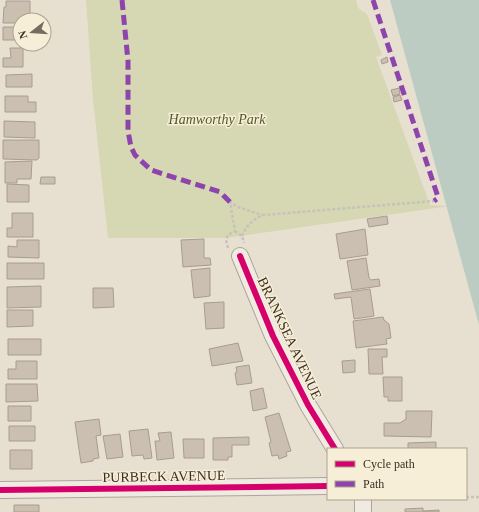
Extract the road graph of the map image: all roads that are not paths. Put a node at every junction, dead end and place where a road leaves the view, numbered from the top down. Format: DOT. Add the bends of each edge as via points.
graph roads {
  1 [pos="240,256"];
  2 [pos="334,448"];
  3 [pos="327,486"];
  4 [pos="0,490"];
  5 [pos="363,500"];
  6 [pos="363,512"];
  1 -- 2 [label="street, BRANKSEA AVENUE" via="273,336 308,405"];
  3 -- 4 [label="street, PURBECK AVENUE"];
  5 -- 6 [label="street"];
}
